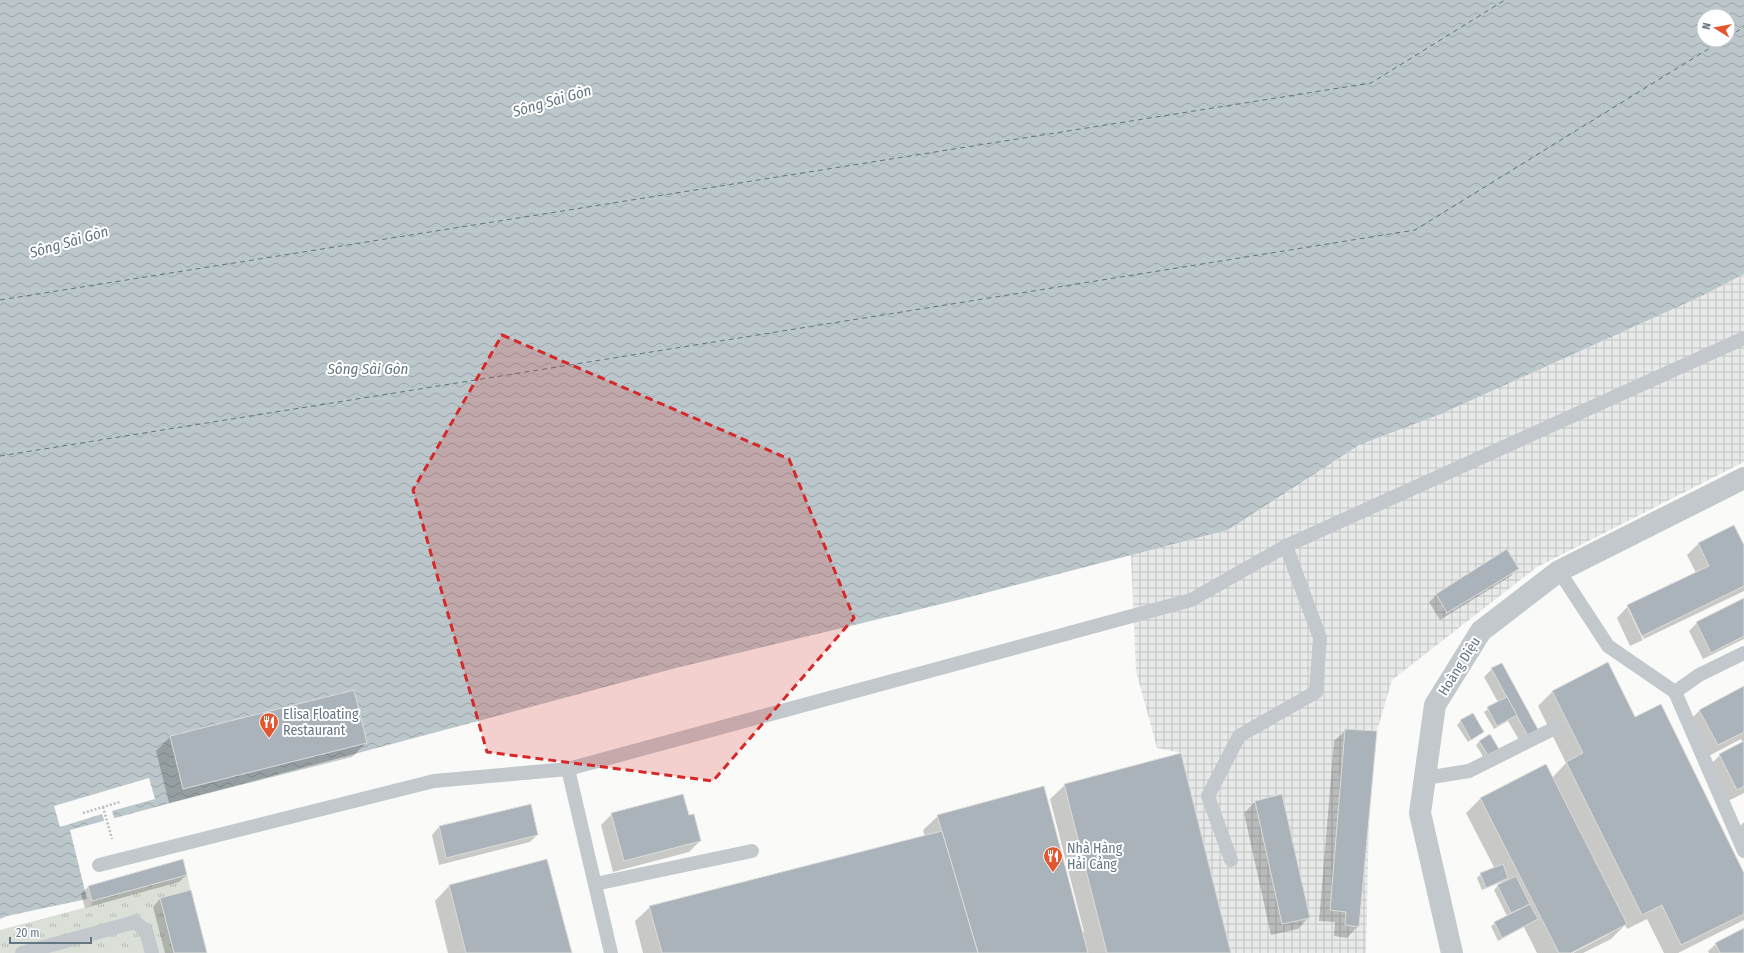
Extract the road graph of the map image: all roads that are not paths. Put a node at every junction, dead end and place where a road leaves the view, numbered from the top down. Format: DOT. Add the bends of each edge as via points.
graph roads {
  1 [pos="1744,338"];
  2 [pos="1744,478"];
  3 [pos="1286,546"];
  4 [pos="1559,571"];
  5 [pos="1744,653"];
  6 [pos="1675,692"];
  7 [pos="1555,728"];
  8 [pos="568,769"];
  9 [pos="1424,778"];
  10 [pos="752,850"];
  11 [pos="1744,851"];
  12 [pos="1231,860"];
  13 [pos="99,864"];
  14 [pos="595,884"];
  15 [pos="22,953"];
  16 [pos="152,953"];
  17 [pos="611,953"];
  18 [pos="1452,953"];
  1 -- 3 [label="lane"];
  2 -- 4 [label="street, Hoàng Diệu"];
  3 -- 8 [label="lane" via="1191,600"];
  3 -- 12 [label="lane" via="1320,638 1316,692 1239,736 1208,796"];
  4 -- 6 [label="lane" via="1608,646"];
  4 -- 9 [label="street, Hoàng Diệu" via="1481,631 1435,705"];
  5 -- 6 [label="lane" via="1699,675"];
  6 -- 11 [label="lane"];
  7 -- 9 [label="lane" via="1469,771"];
  8 -- 13 [label="lane" via="434,781"];
  8 -- 14 [label="lane"];
  9 -- 18 [label="street, Hoàng Diệu" via="1420,813"];
  10 -- 14 [label="lane"];
  14 -- 17 [label="lane"];
  15 -- 16 [label="lane" via="135,922 146,931"];
}
